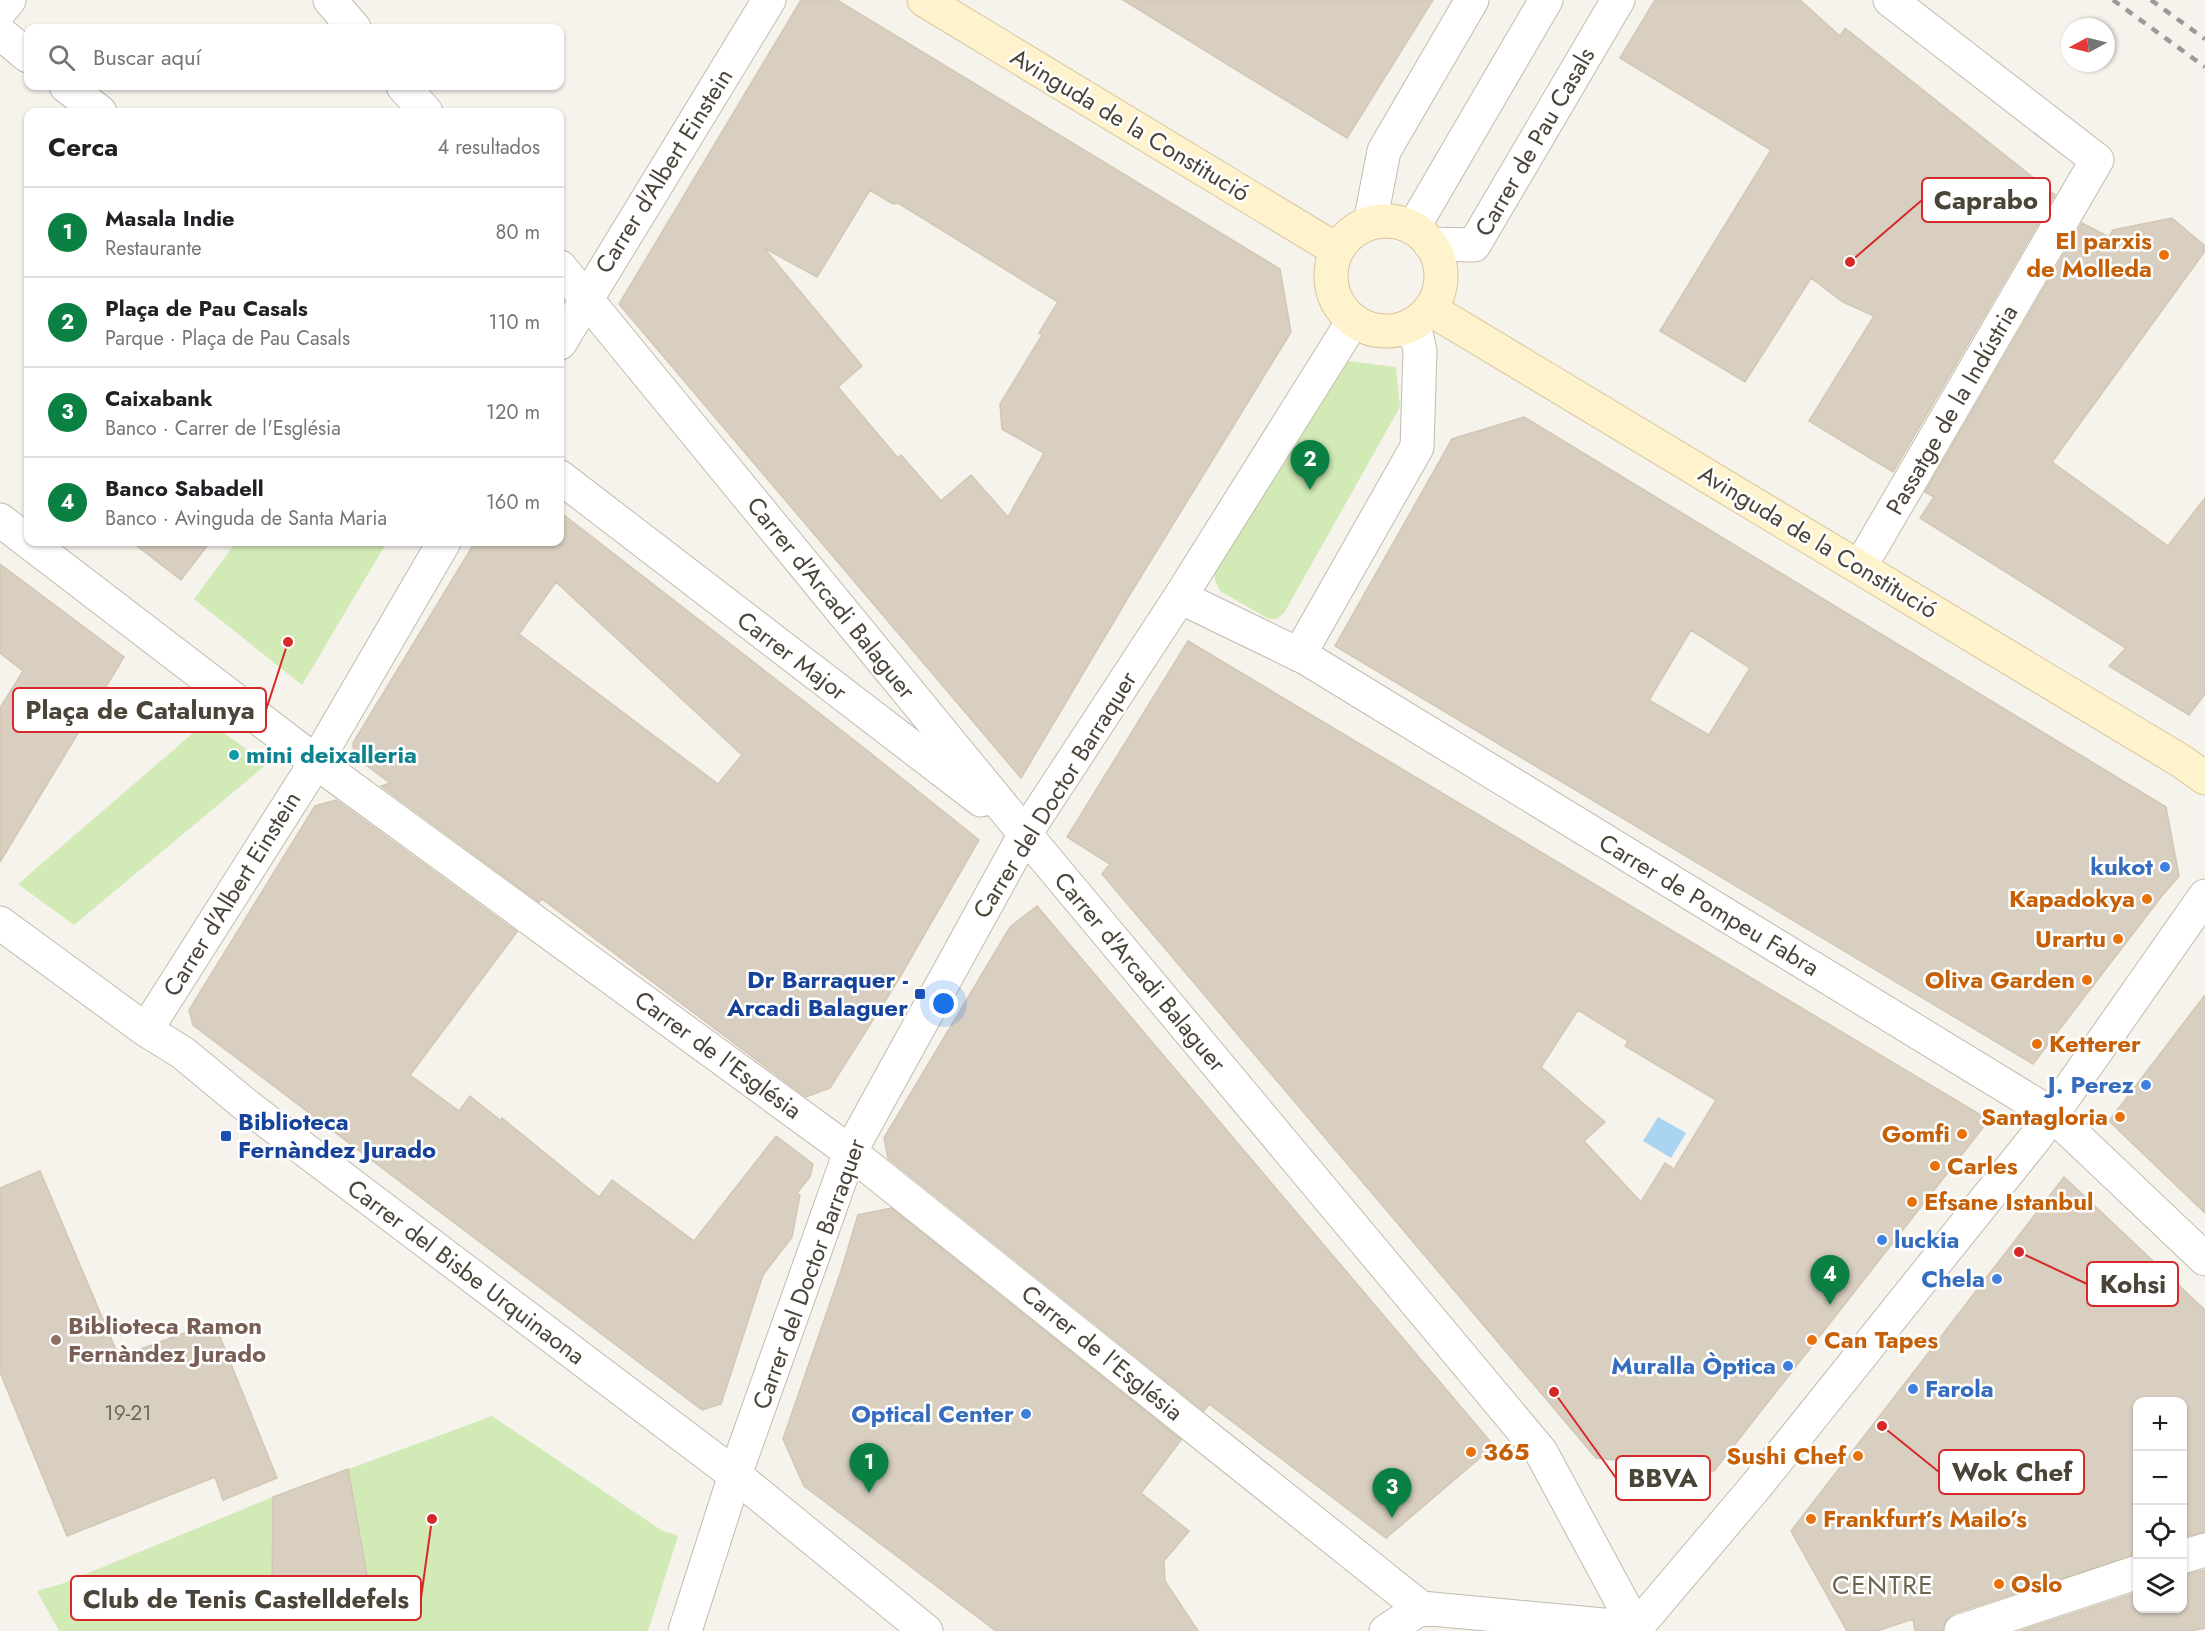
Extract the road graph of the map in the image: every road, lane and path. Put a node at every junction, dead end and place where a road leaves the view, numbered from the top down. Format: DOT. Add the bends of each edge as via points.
graph roads {
  1 [pos="9,0"];
  2 [pos="330,0"];
  3 [pos="769,0"];
  4 [pos="924,0"];
  5 [pos="1472,0"];
  6 [pos="1546,0"];
  7 [pos="1618,0"];
  8 [pos="1890,0"];
  9 [pos="0,11"];
  10 [pos="351,24"];
  11 [pos="0,33"];
  12 [pos="24,53"];
  13 [pos="71,90"];
  14 [pos="407,90"];
  15 [pos="95,108"];
  16 [pos="422,108"];
  17 [pos="1370,223"];
  18 [pos="1421,236"];
  19 [pos="1337,250"];
  20 [pos="564,272"];
  21 [pos="585,299"];
  22 [pos="1422,317"];
  23 [pos="1353,321"];
  24 [pos="564,336"];
  25 [pos="564,480"];
  26 [pos="0,520"];
  27 [pos="24,538"];
  28 [pos="34,546"];
  29 [pos="442,546"];
  30 [pos="1860,567"];
  31 [pos="1180,597"];
  32 [pos="1299,655"];
  33 [pos="316,762"];
  34 [pos="2205,778"];
  35 [pos="1025,834"];
  36 [pos="2205,896"];
  37 [pos="0,923"];
  38 [pos="146,1030"];
  39 [pos="2053,1115"];
  40 [pos="850,1152"];
  41 [pos="2205,1259"];
  42 [pos="735,1475"];
  43 [pos="2205,1550"];
  44 [pos="2187,1555"];
  45 [pos="2133,1574"];
  46 [pos="1421,1608"];
  47 [pos="1643,1630"];
  48 [pos="685,1631"];
  49 [pos="926,1631"];
  50 [pos="1386,1631"];
  51 [pos="1961,1631"];
  1 -- 9 [label="street"];
  2 -- 10 [label="street"];
  3 -- 21 [label="street, Carrer d'Albert Einstein"];
  4 -- 19 [label="street, Avinguda de la Constitució"];
  5 -- 17 [label="street" via="1383,151"];
  6 -- 18 [label="street"];
  7 -- 18 [label="street, Carrer de Pau Casals" via="1474,245"];
  8 -- 30 [label="street, Passatge de la Indústria" via="2097,160"];
  11 -- 12 [label="street"];
  13 -- 15 [label="street"];
  14 -- 16 [label="street"];
  17 -- 18 [label="street" via="1389,221"];
  17 -- 19 [label="street" via="1349,235"];
  18 -- 22 [label="street" via="1440,265 1440,287"];
  19 -- 23 [label="street" via="1331,269 1332,291 1338,305"];
  20 -- 21 [label="street, Carrer d'Arcadi Balaguer"];
  21 -- 24 [label="street, Carrer d'Albert Einstein"];
  21 -- 35 [label="street, Carrer d'Arcadi Balaguer"];
  22 -- 23 [label="street" via="1398,331 1370,330"];
  22 -- 30 [label="street, Avinguda de la Constitució"];
  22 -- 32 [label="street" via="1417,447"];
  23 -- 31 [label="street, Carrer del Doctor Barraquer"];
  25 -- 35 [label="street, Carrer Major"];
  26 -- 27 [label="street, Carrer de l'Església"];
  28 -- 33 [label="street, Carrer de l'Església"];
  29 -- 33 [label="street, Carrer d'Albert Einstein"];
  30 -- 34 [label="street, Avinguda de la Constitució"];
  31 -- 32 [label="street, Carrer de Pompeu Fabra"];
  31 -- 35 [label="street, Carrer del Doctor Barraquer"];
  32 -- 39 [label="street, Carrer de Pompeu Fabra"];
  33 -- 38 [label="street, Carrer d'Albert Einstein"];
  33 -- 40 [label="street, Carrer de l'Església"];
  35 -- 40 [label="street, Carrer del Doctor Barraquer"];
  35 -- 47 [label="street, Carrer d'Arcadi Balaguer" via="1541,1452"];
  36 -- 39 [label="street"];
  37 -- 38 [label="street, Carrer del Bisbe Urquinaona"];
  38 -- 42 [label="street, Carrer del Bisbe Urquinaona" via="183,1053"];
  39 -- 41 [label="street, Carrer de Pompeu Fabra"];
  39 -- 47 [label="street"];
  40 -- 42 [label="street, Carrer del Doctor Barraquer"];
  40 -- 46 [label="street, Carrer de l'Església"];
  42 -- 48 [label="street, Carrer del Doctor Barraquer"];
  42 -- 49 [label="street, Carrer del Bisbe Urquinaona"];
  43 -- 44 [label="street"];
  45 -- 51 [label="street"];
  46 -- 47 [label="street"];
  46 -- 50 [label="street"];
}
